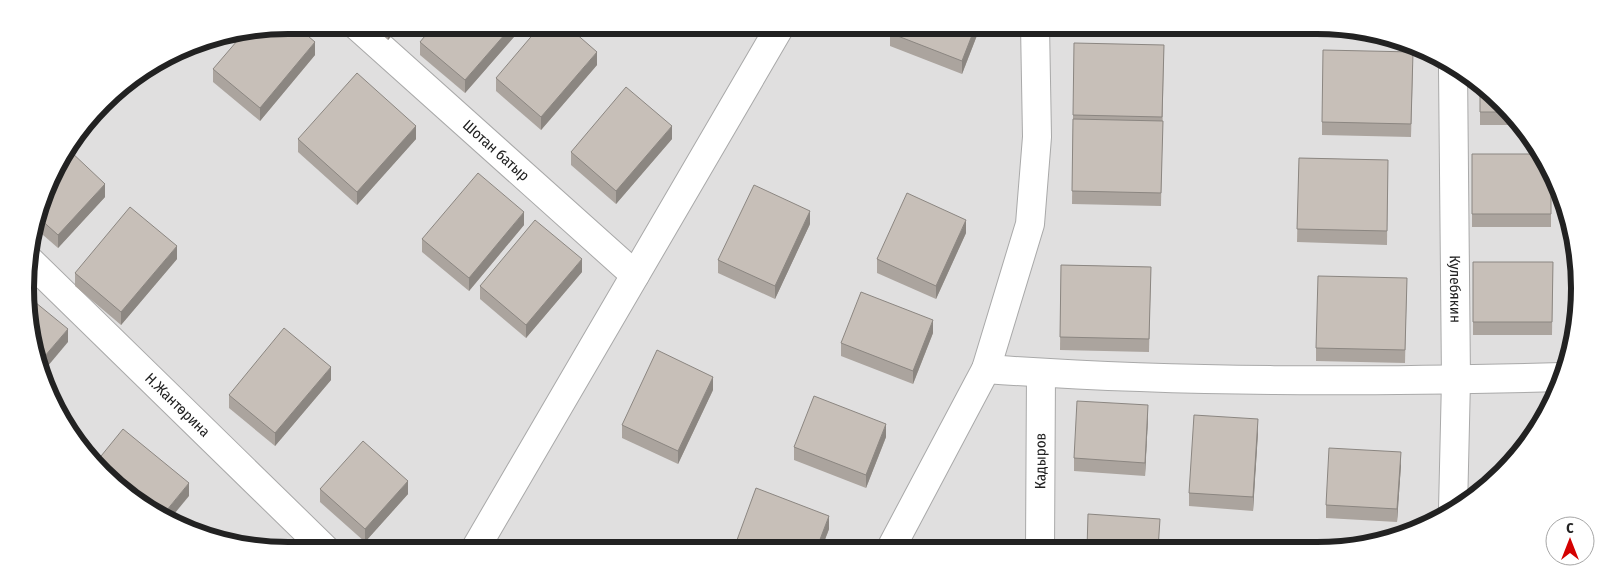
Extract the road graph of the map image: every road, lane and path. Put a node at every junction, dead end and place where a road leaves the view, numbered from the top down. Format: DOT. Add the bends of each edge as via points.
graph roads {
  1 [pos="366,34"];
  2 [pos="776,34"];
  3 [pos="1035,34"];
  4 [pos="1453,74"];
  5 [pos="35,266"];
  6 [pos="635,275"];
  7 [pos="986,369"];
  8 [pos="1042,373"];
  9 [pos="1555,377"];
  10 [pos="1456,380"];
  11 [pos="1453,502"];
  12 [pos="318,542"];
  13 [pos="479,542"];
  14 [pos="894,542"];
  15 [pos="1040,542"];
  1 -- 6 [label="street, Шотан батыр"];
  2 -- 6 [label="street"];
  3 -- 7 [label="street" via="1037,137 1030,224"];
  4 -- 10 [label="street, Кулебякин"];
  5 -- 12 [label="street, Н.Жантөрина"];
  6 -- 13 [label="street"];
  7 -- 8 [label="street"];
  7 -- 14 [label="street"];
  8 -- 10 [label="street" via="1169,378"];
  8 -- 15 [label="street, Кадыров"];
  9 -- 10 [label="street"];
  10 -- 11 [label="street, Кулебякин"];
}
